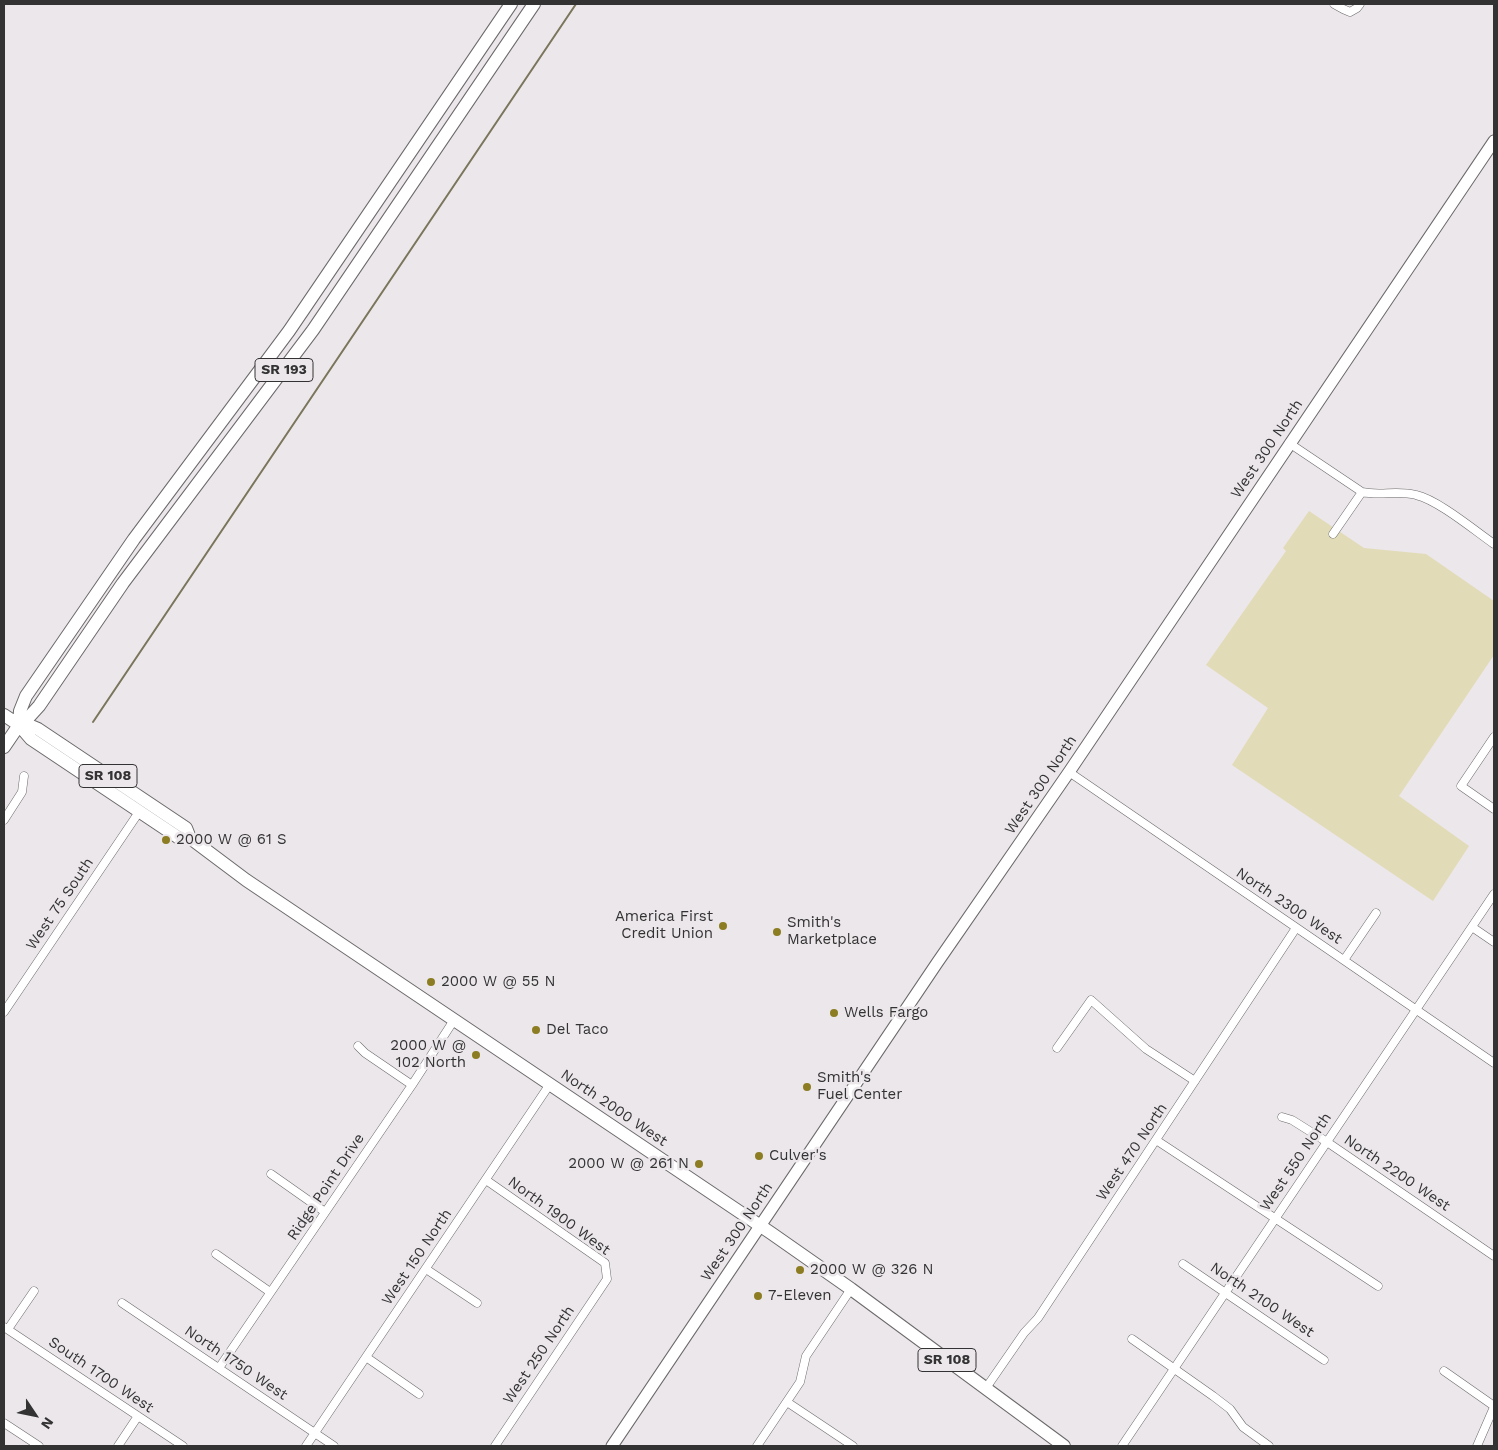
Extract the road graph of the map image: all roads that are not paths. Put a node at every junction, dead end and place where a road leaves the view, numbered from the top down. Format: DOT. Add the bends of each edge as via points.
graph roads {
  1 [pos="511,4"];
  2 [pos="534,4"];
  3 [pos="1334,4"];
  4 [pos="1360,4"];
  5 [pos="1494,141"];
  6 [pos="1289,443"];
  7 [pos="1362,492"];
  8 [pos="1334,534"];
  9 [pos="1494,544"];
  10 [pos="4,715"];
  11 [pos="19,725"];
  12 [pos="1494,737"];
  13 [pos="4,747"];
  14 [pos="1068,772"];
  15 [pos="24,776"];
  16 [pos="1494,809"];
  17 [pos="139,812"];
  18 [pos="4,820"];
  19 [pos="190,838"];
  20 [pos="1494,894"];
  21 [pos="1376,914"];
  22 [pos="1472,927"];
  23 [pos="1296,928"];
  24 [pos="1494,942"];
  25 [pos="1344,960"];
  26 [pos="1416,1010"];
  27 [pos="4,1012"];
  28 [pos="454,1020"];
  29 [pos="358,1046"];
  30 [pos="1057,1048"];
  31 [pos="1494,1063"];
  32 [pos="1195,1081"];
  33 [pos="550,1084"];
  34 [pos="412,1085"];
  35 [pos="1282,1117"];
  36 [pos="1156,1140"];
  37 [pos="1327,1142"];
  38 [pos="270,1174"];
  39 [pos="486,1180"];
  40 [pos="325,1212"];
  41 [pos="1275,1218"];
  42 [pos="760,1226"];
  43 [pos="216,1254"];
  44 [pos="1494,1256"];
  45 [pos="1184,1264"];
  46 [pos="426,1269"];
  47 [pos="607,1279"];
  48 [pos="1378,1286"];
  49 [pos="851,1289"];
  50 [pos="34,1291"];
  51 [pos="270,1292"];
  52 [pos="1226,1292"];
  53 [pos="122,1303"];
  54 [pos="477,1304"];
  55 [pos="6,1328"];
  56 [pos="1132,1339"];
  57 [pos="366,1357"];
  58 [pos="1324,1360"];
  59 [pos="219,1368"];
  60 [pos="1174,1368"];
  61 [pos="1444,1371"];
  62 [pos="986,1388"];
  63 [pos="419,1394"];
  64 [pos="787,1402"];
  65 [pos="1494,1407"];
  66 [pos="138,1416"];
  67 [pos="4,1423"];
  68 [pos="315,1433"];
  69 [pos="39,1446"];
  70 [pos="118,1446"];
  71 [pos="183,1446"];
  72 [pos="306,1446"];
  73 [pos="334,1446"];
  74 [pos="496,1446"];
  75 [pos="612,1446"];
  76 [pos="757,1446"];
  77 [pos="853,1446"];
  78 [pos="1064,1446"];
  79 [pos="1122,1446"];
  80 [pos="1269,1446"];
  81 [pos="1477,1446"];
  1 -- 11 [label="main road, SR 193" via="294,324 134,539 26,696"];
  2 -- 11 [label="main road, SR 193" via="312,330 123,583 39,706"];
  3 -- 4 [label="street" via="1350,12"];
  5 -- 6 [label="main road, West 300 North"];
  6 -- 7 [label="street"];
  6 -- 14 [label="main road, West 300 North"];
  7 -- 8 [label="street"];
  7 -- 9 [label="street" via="1375,495 1401,493 1429,499"];
  10 -- 11 [label="main road, North 2000 West / SR 108"];
  11 -- 13 [label="main road, SR 193"];
  11 -- 17 [label="main road, North 2000 West / SR 108" via="30,739"];
  11 -- 19 [label="main road, North 2000 West / SR 108" via="38,729 186,828"];
  12 -- 16 [label="street" via="1461,786"];
  14 -- 23 [label="street, North 2300 West"];
  14 -- 42 [label="main road, West 300 North"];
  15 -- 18 [label="street" via="22,792"];
  17 -- 19 [label="main road, North 2000 West / SR 108" via="179,838"];
  17 -- 27 [label="street, West 75 South"];
  19 -- 28 [label="main road, North 2000 West / SR 108" via="246,880"];
  20 -- 22 [label="street, West 550 North"];
  21 -- 25 [label="street"];
  22 -- 24 [label="street"];
  22 -- 26 [label="street, West 550 North"];
  23 -- 25 [label="street, North 2300 West"];
  23 -- 32 [label="street, West 470 North"];
  25 -- 26 [label="street, North 2300 West"];
  26 -- 31 [label="street, North 2300 West"];
  26 -- 37 [label="street, West 550 North"];
  28 -- 33 [label="main road, North 2000 West / SR 108"];
  28 -- 34 [label="street, Ridge Point Drive"];
  29 -- 34 [label="street"];
  30 -- 32 [label="street" via="1091,1000 1146,1049"];
  32 -- 36 [label="street, West 470 North"];
  33 -- 39 [label="street, West 150 North"];
  33 -- 42 [label="main road, North 2000 West / SR 108"];
  34 -- 40 [label="street, Ridge Point Drive"];
  35 -- 37 [label="street, North 2200 West"];
  36 -- 41 [label="street"];
  36 -- 62 [label="street, West 470 North" via="1038,1318"];
  37 -- 41 [label="street, West 550 North"];
  37 -- 44 [label="street, North 2200 West"];
  38 -- 40 [label="street"];
  39 -- 46 [label="street, West 150 North"];
  39 -- 47 [label="street, North 1900 West" via="605,1263"];
  40 -- 51 [label="street, Ridge Point Drive"];
  41 -- 48 [label="street"];
  41 -- 52 [label="street, West 550 North"];
  42 -- 49 [label="main road, North 2000 West / SR 108"];
  42 -- 75 [label="main road, West 300 North"];
  43 -- 51 [label="street"];
  45 -- 52 [label="street, North 2100 West"];
  46 -- 54 [label="street"];
  46 -- 57 [label="street, West 150 North"];
  47 -- 74 [label="street, West 250 North"];
  49 -- 62 [label="main road, North 2000 West / SR 108"];
  49 -- 64 [label="street" via="806,1356 800,1382"];
  50 -- 55 [label="street"];
  51 -- 59 [label="street, Ridge Point Drive"];
  52 -- 58 [label="street, North 2100 West"];
  52 -- 60 [label="street, West 550 North"];
  53 -- 59 [label="street, North 1750 West"];
  55 -- 66 [label="street, South 1700 West"];
  56 -- 60 [label="street"];
  57 -- 63 [label="street"];
  57 -- 68 [label="street, West 150 North"];
  59 -- 68 [label="street, North 1750 West"];
  60 -- 79 [label="street, West 550 North"];
  60 -- 80 [label="street" via="1230,1409 1243,1426"];
  61 -- 65 [label="street"];
  62 -- 78 [label="main road, North 2000 West / SR 108"];
  64 -- 76 [label="street"];
  64 -- 77 [label="street"];
  65 -- 81 [label="street"];
  66 -- 70 [label="street"];
  66 -- 71 [label="street, South 1700 West"];
  67 -- 69 [label="street"];
  68 -- 72 [label="street, West 150 North"];
  68 -- 73 [label="street, North 1750 West"];
}
